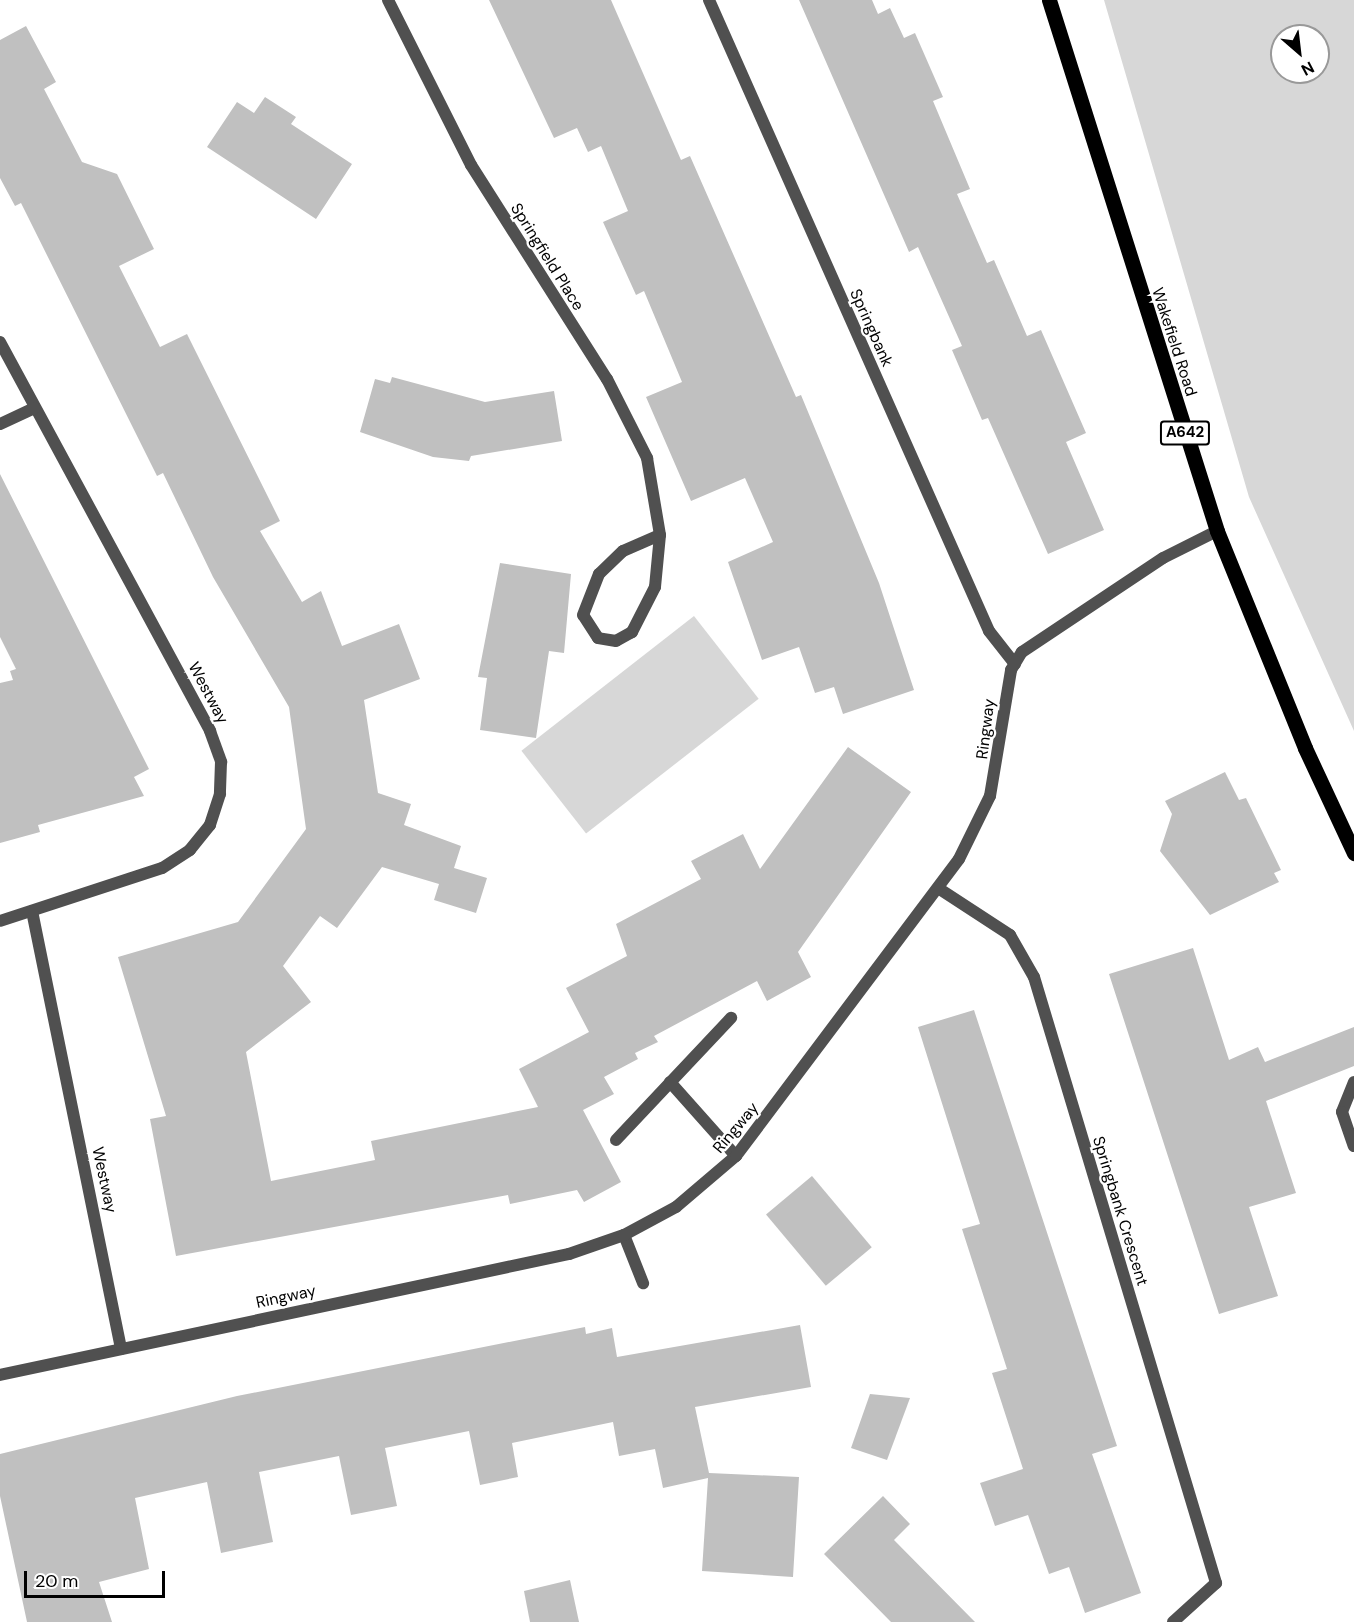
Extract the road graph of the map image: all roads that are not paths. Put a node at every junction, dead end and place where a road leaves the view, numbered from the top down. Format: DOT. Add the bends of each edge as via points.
graph roads {
  1 [pos="388,0"];
  2 [pos="709,0"];
  3 [pos="1049,0"];
  4 [pos="0,342"];
  5 [pos="34,408"];
  6 [pos="0,424"];
  7 [pos="1217,531"];
  8 [pos="660,535"];
  9 [pos="1015,664"];
  10 [pos="1354,853"];
  11 [pos="938,888"];
  12 [pos="32,911"];
  13 [pos="0,921"];
  14 [pos="730,1018"];
  15 [pos="670,1082"];
  16 [pos="1354,1082"];
  17 [pos="616,1140"];
  18 [pos="1354,1146"];
  19 [pos="736,1156"];
  20 [pos="624,1235"];
  21 [pos="643,1283"];
  22 [pos="121,1349"];
  23 [pos="0,1375"];
  24 [pos="1173,1622"];
  1 -- 8 [label="street, Springfield Place" via="471,165 631,419 647,458"];
  2 -- 9 [label="street, Springbank" via="989,631"];
  3 -- 7 [label="main road, Wakefield Road / A642"];
  4 -- 5 [label="street, Westway"];
  5 -- 6 [label="street"];
  5 -- 12 [label="street, Westway" via="210,731 221,762 213,815 190,850 162,868"];
  7 -- 9 [label="street" via="1039,638"];
  7 -- 10 [label="main road, Wakefield Road / A642" via="1305,748"];
  8 -- 8 [label="street, Springfield Place" via="655,587 638,624 625,638 598,638 583,615 599,573 623,551"];
  9 -- 11 [label="street, Ringway" via="990,796 970,839"];
  11 -- 19 [label="street, Ringway"];
  11 -- 24 [label="street, Springbank Crescent" via="1010,934 1034,977 1216,1583"];
  12 -- 13 [label="street, Westway"];
  12 -- 22 [label="street, Westway"];
  14 -- 15 [label="street"];
  15 -- 17 [label="street"];
  15 -- 19 [label="street"];
  16 -- 18 [label="street" via="1342,1112"];
  19 -- 20 [label="street, Ringway" via="676,1207"];
  20 -- 21 [label="street"];
  20 -- 22 [label="street, Ringway" via="569,1254"];
  22 -- 23 [label="street, Ringway"];
}
